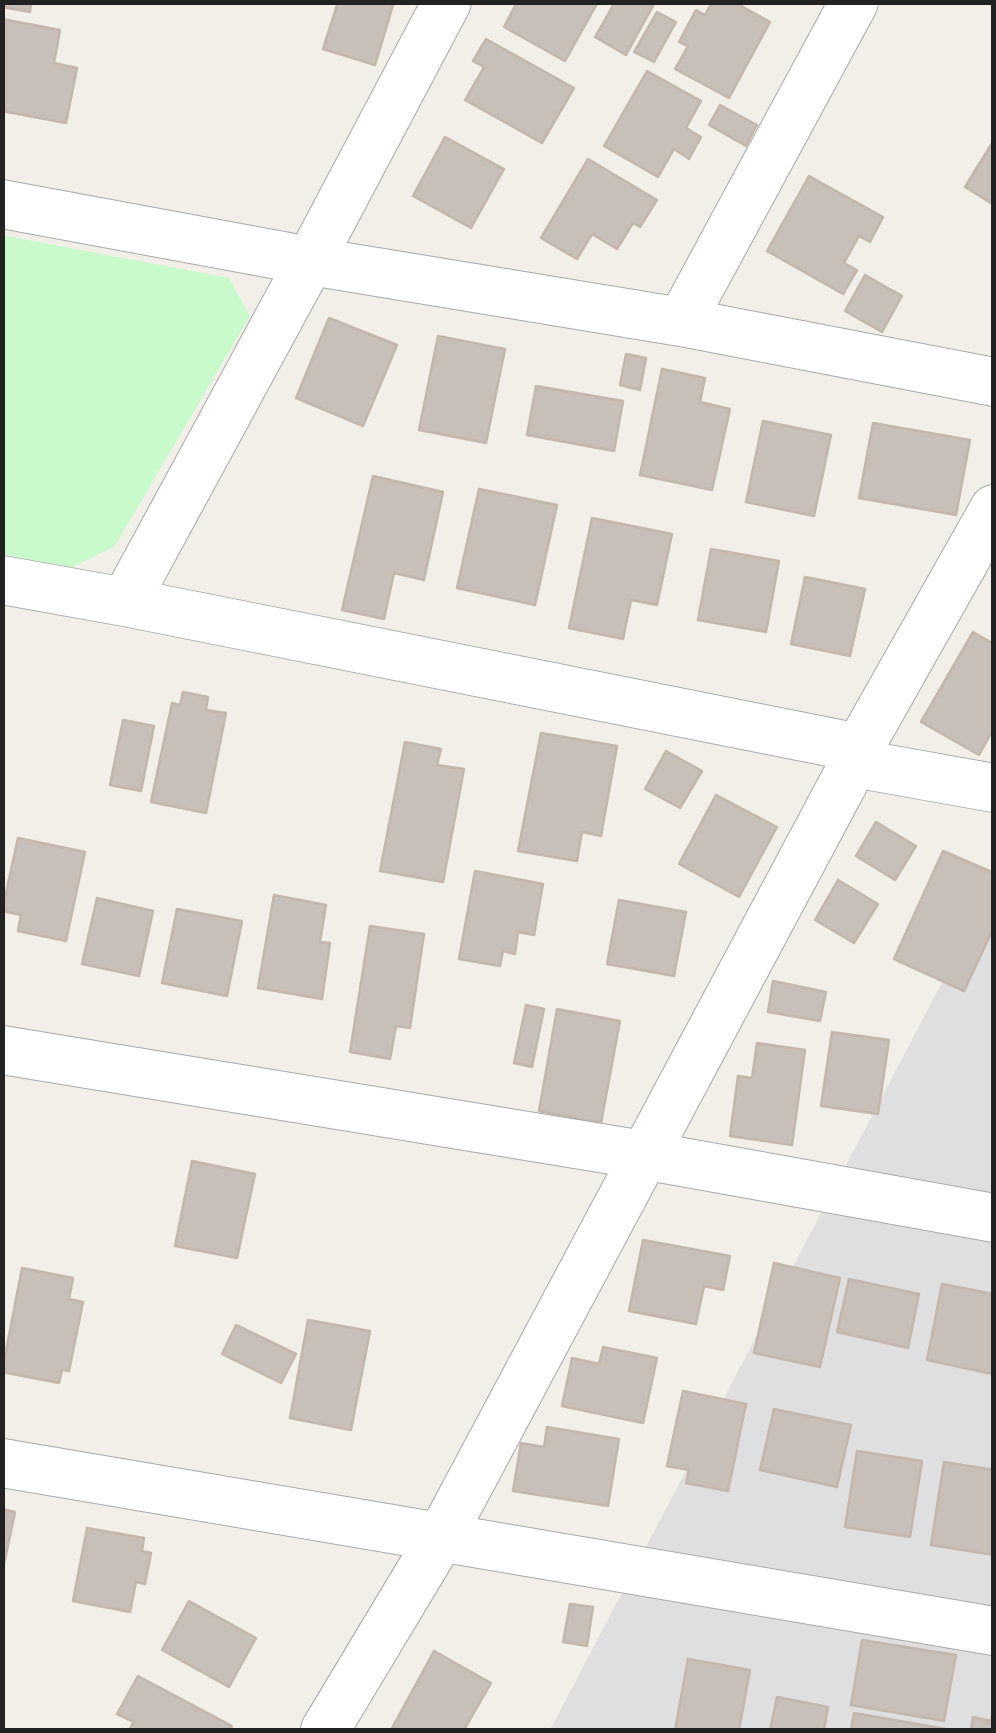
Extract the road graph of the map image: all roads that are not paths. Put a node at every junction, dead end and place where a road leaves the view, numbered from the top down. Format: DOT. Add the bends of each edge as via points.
graph roads {
  1 [pos="446,2"];
  2 [pos="854,2"];
  3 [pos="2,204"];
  4 [pos="310,261"];
  5 [pos="681,322"];
  6 [pos="994,382"];
  7 [pos="994,509"];
  8 [pos="2,580"];
  9 [pos="125,602"];
  10 [pos="856,756"];
  11 [pos="994,788"];
  12 [pos="2,1050"];
  13 [pos="643,1155"];
  14 [pos="994,1218"];
  15 [pos="2,1463"];
  16 [pos="441,1537"];
  17 [pos="994,1630"];
  18 [pos="325,1730"];
  1 -- 4 [label="street"];
  2 -- 5 [label="street"];
  3 -- 4 [label="street"];
  4 -- 5 [label="street"];
  4 -- 9 [label="street"];
  5 -- 6 [label="street"];
  7 -- 10 [label="street"];
  8 -- 9 [label="street"];
  9 -- 10 [label="street"];
  10 -- 11 [label="street"];
  10 -- 13 [label="street"];
  12 -- 13 [label="street"];
  13 -- 14 [label="street"];
  13 -- 16 [label="street"];
  15 -- 16 [label="street"];
  16 -- 17 [label="street"];
  16 -- 18 [label="street"];
}
